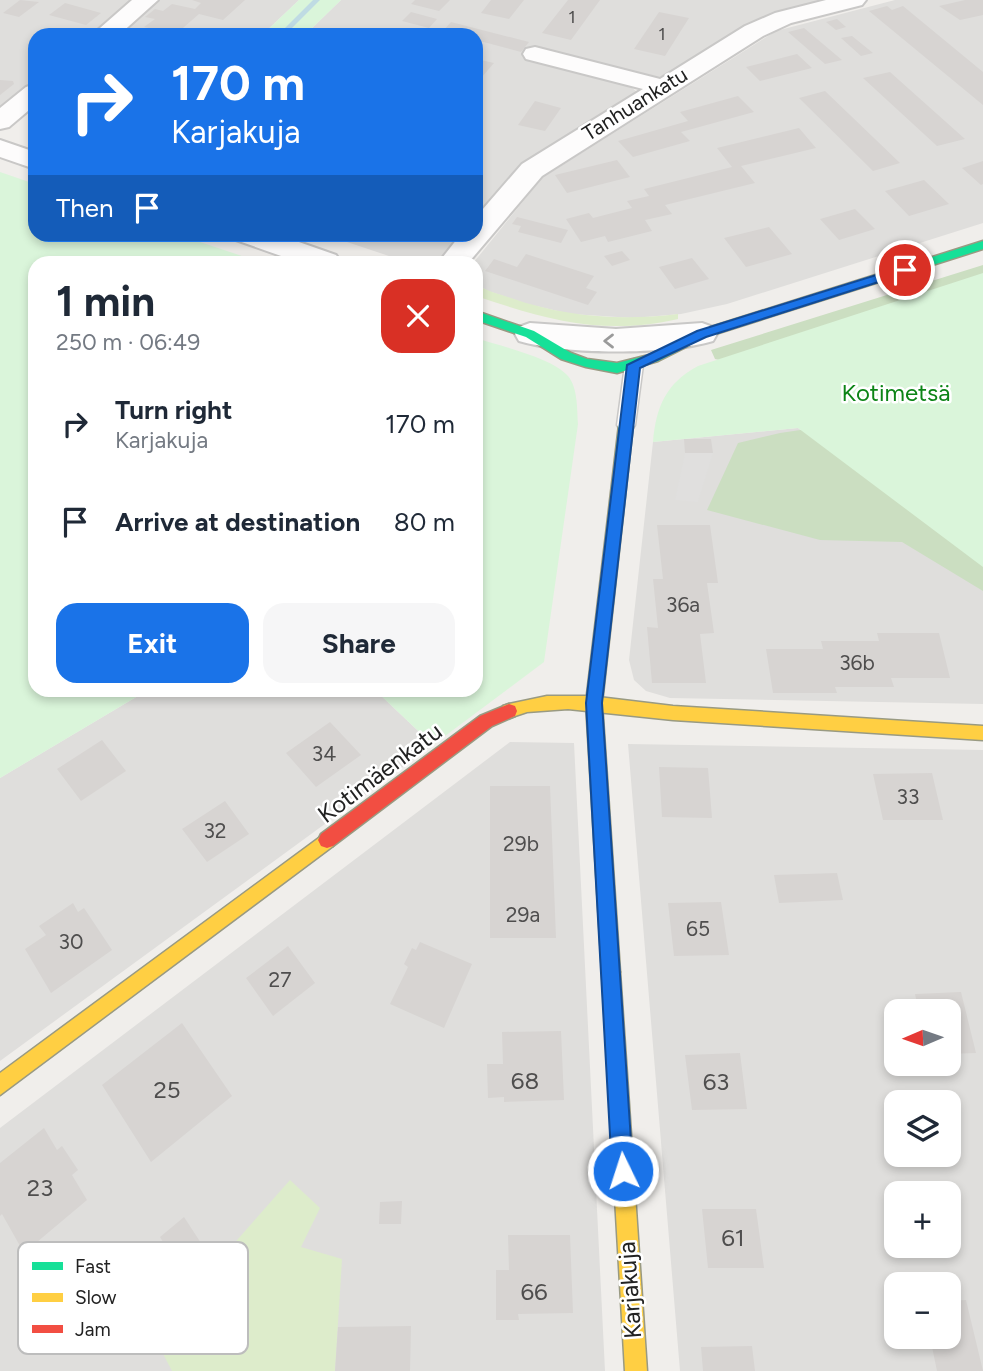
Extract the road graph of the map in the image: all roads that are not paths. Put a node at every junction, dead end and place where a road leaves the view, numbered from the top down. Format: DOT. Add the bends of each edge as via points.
graph roads {
  1 [pos="146,0"];
  2 [pos="853,0"];
  3 [pos="112,28"];
  4 [pos="535,54"];
  5 [pos="663,87"];
  6 [pos="28,98"];
  7 [pos="0,121"];
  8 [pos="0,148"];
  9 [pos="28,158"];
  10 [pos="483,228"];
  11 [pos="269,242"];
  12 [pos="470,242"];
  13 [pos="983,245"];
  14 [pos="309,256"];
  15 [pos="458,256"];
  16 [pos="483,317"];
  17 [pos="530,334"];
  18 [pos="702,334"];
  19 [pos="634,365"];
  20 [pos="626,425"];
  21 [pos="594,703"];
  22 [pos="983,733"];
  23 [pos="0,1085"];
  24 [pos="635,1371"];
  1 -- 3 [label="street"];
  2 -- 5 [label="street, Tanhuankatu" via="769,23"];
  4 -- 5 [label="street"];
  5 -- 10 [label="street, Tanhuankatu" via="533,170"];
  6 -- 7 [label="street"];
  8 -- 9 [label="street"];
  11 -- 14 [label="street"];
  12 -- 15 [label="street, Tanhuankatu"];
  13 -- 18 [label="street"];
  16 -- 17 [label="street"];
  18 -- 17 [label="street, one-way" via="594,341"];
  17 -- 19 [label="street" via="586,363 606,368"];
  18 -- 19 [label="street"];
  19 -- 20 [label="lane, Karjakuja"];
  20 -- 21 [label="street, Karjakuja"];
  21 -- 22 [label="street, Kotimäenkatu"];
  21 -- 23 [label="street, Kotimäenkatu" via="517,708 486,722"];
  21 -- 24 [label="street, Karjakuja"];
}
